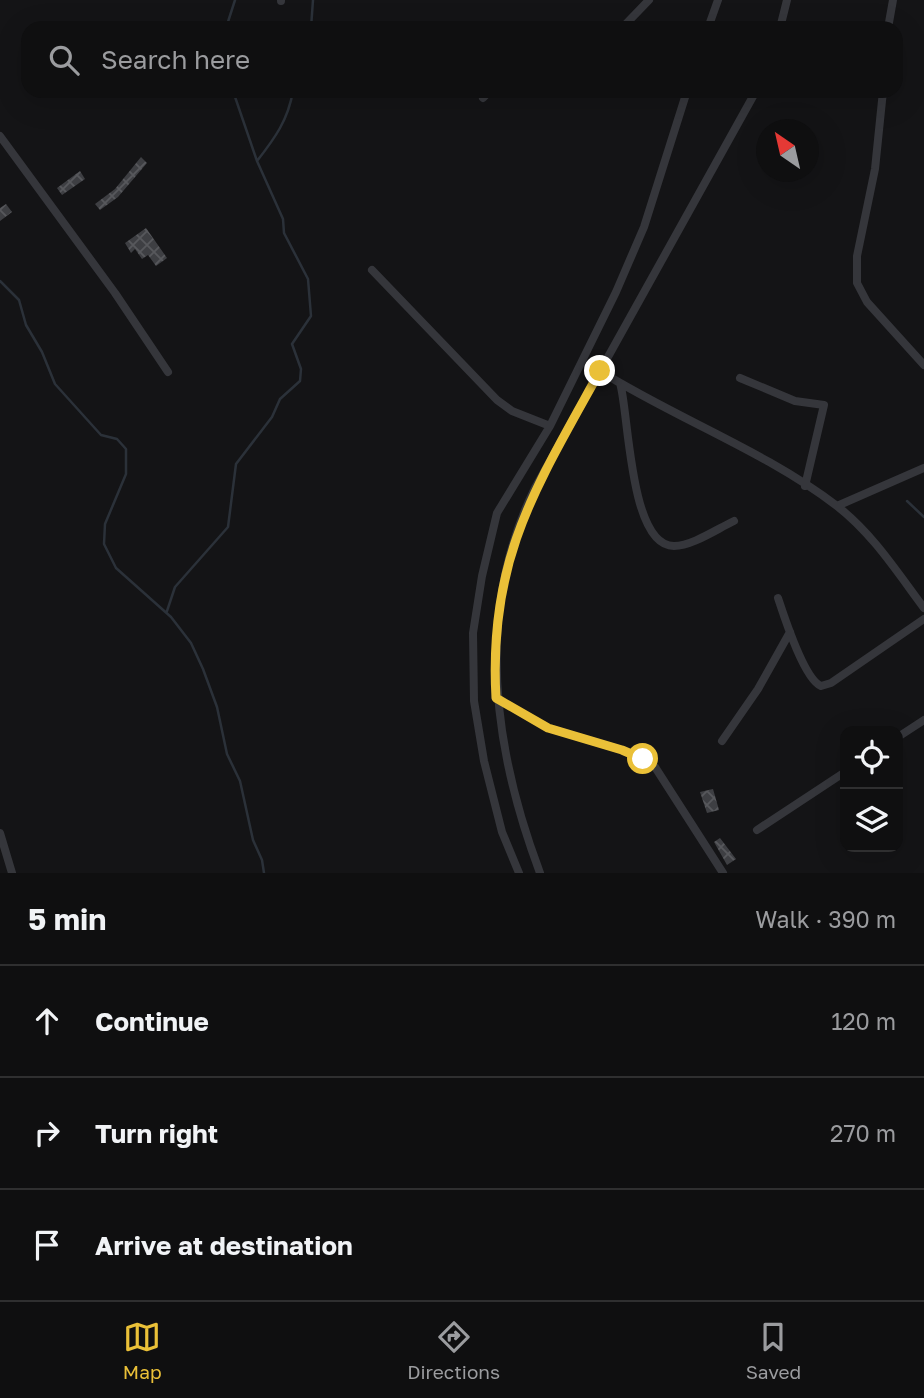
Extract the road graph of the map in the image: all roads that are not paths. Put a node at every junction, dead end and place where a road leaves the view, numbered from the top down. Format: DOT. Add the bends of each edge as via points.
graph roads {
  1 [pos="649,0"];
  2 [pos="718,0"];
  3 [pos="788,0"];
  4 [pos="893,0"];
  5 [pos="629,21"];
  6 [pos="710,21"];
  7 [pos="782,21"];
  8 [pos="889,21"];
  9 [pos="685,98"];
  10 [pos="752,98"];
  11 [pos="882,98"];
  12 [pos="0,136"];
  13 [pos="372,270"];
  14 [pos="924,365"];
  15 [pos="600,371"];
  16 [pos="168,372"];
  17 [pos="740,378"];
  18 [pos="620,383"];
  19 [pos="550,426"];
  20 [pos="924,468"];
  21 [pos="805,486"];
  22 [pos="837,506"];
  23 [pos="734,521"];
  24 [pos="778,598"];
  25 [pos="924,608"];
  26 [pos="924,619"];
  27 [pos="790,632"];
  28 [pos="496,698"];
  29 [pos="924,720"];
  30 [pos="903,734"];
  31 [pos="722,741"];
  32 [pos="840,775"];
  33 [pos="757,830"];
  34 [pos="0,833"];
  35 [pos="12,873"];
  36 [pos="519,873"];
  37 [pos="540,873"];
  38 [pos="723,873"];
  1 -- 5 [label="street"];
  2 -- 6 [label="street"];
  3 -- 7 [label="street"];
  4 -- 8 [label="street"];
  9 -- 19 [label="street" via="644,227"];
  10 -- 15 [label="street"];
  11 -- 14 [label="street" via="875,169 857,256 857,284 867,302"];
  12 -- 16 [label="street"];
  13 -- 19 [label="street" via="497,400"];
  15 -- 18 [label="street"];
  15 -- 28 [label="street" via="535,488 515,538 500,600"];
  17 -- 21 [label="street" via="795,401 824,405"];
  18 -- 21 [label="street"];
  18 -- 23 [label="street" via="632,477 658,538 681,545"];
  19 -- 36 [label="street" via="498,513 473,632 474,701 484,761 502,832"];
  20 -- 22 [label="street"];
  21 -- 22 [label="street"];
  22 -- 25 [label="street" via="873,540"];
  24 -- 27 [label="street"];
  26 -- 27 [label="street" via="821,686 814,682"];
  27 -- 31 [label="street"];
  28 -- 37 [label="street" via="512,788"];
  28 -- 38 [label="street" via="548,728 650,763"];
  29 -- 30 [label="street"];
  32 -- 33 [label="street"];
  34 -- 35 [label="street"];
}
